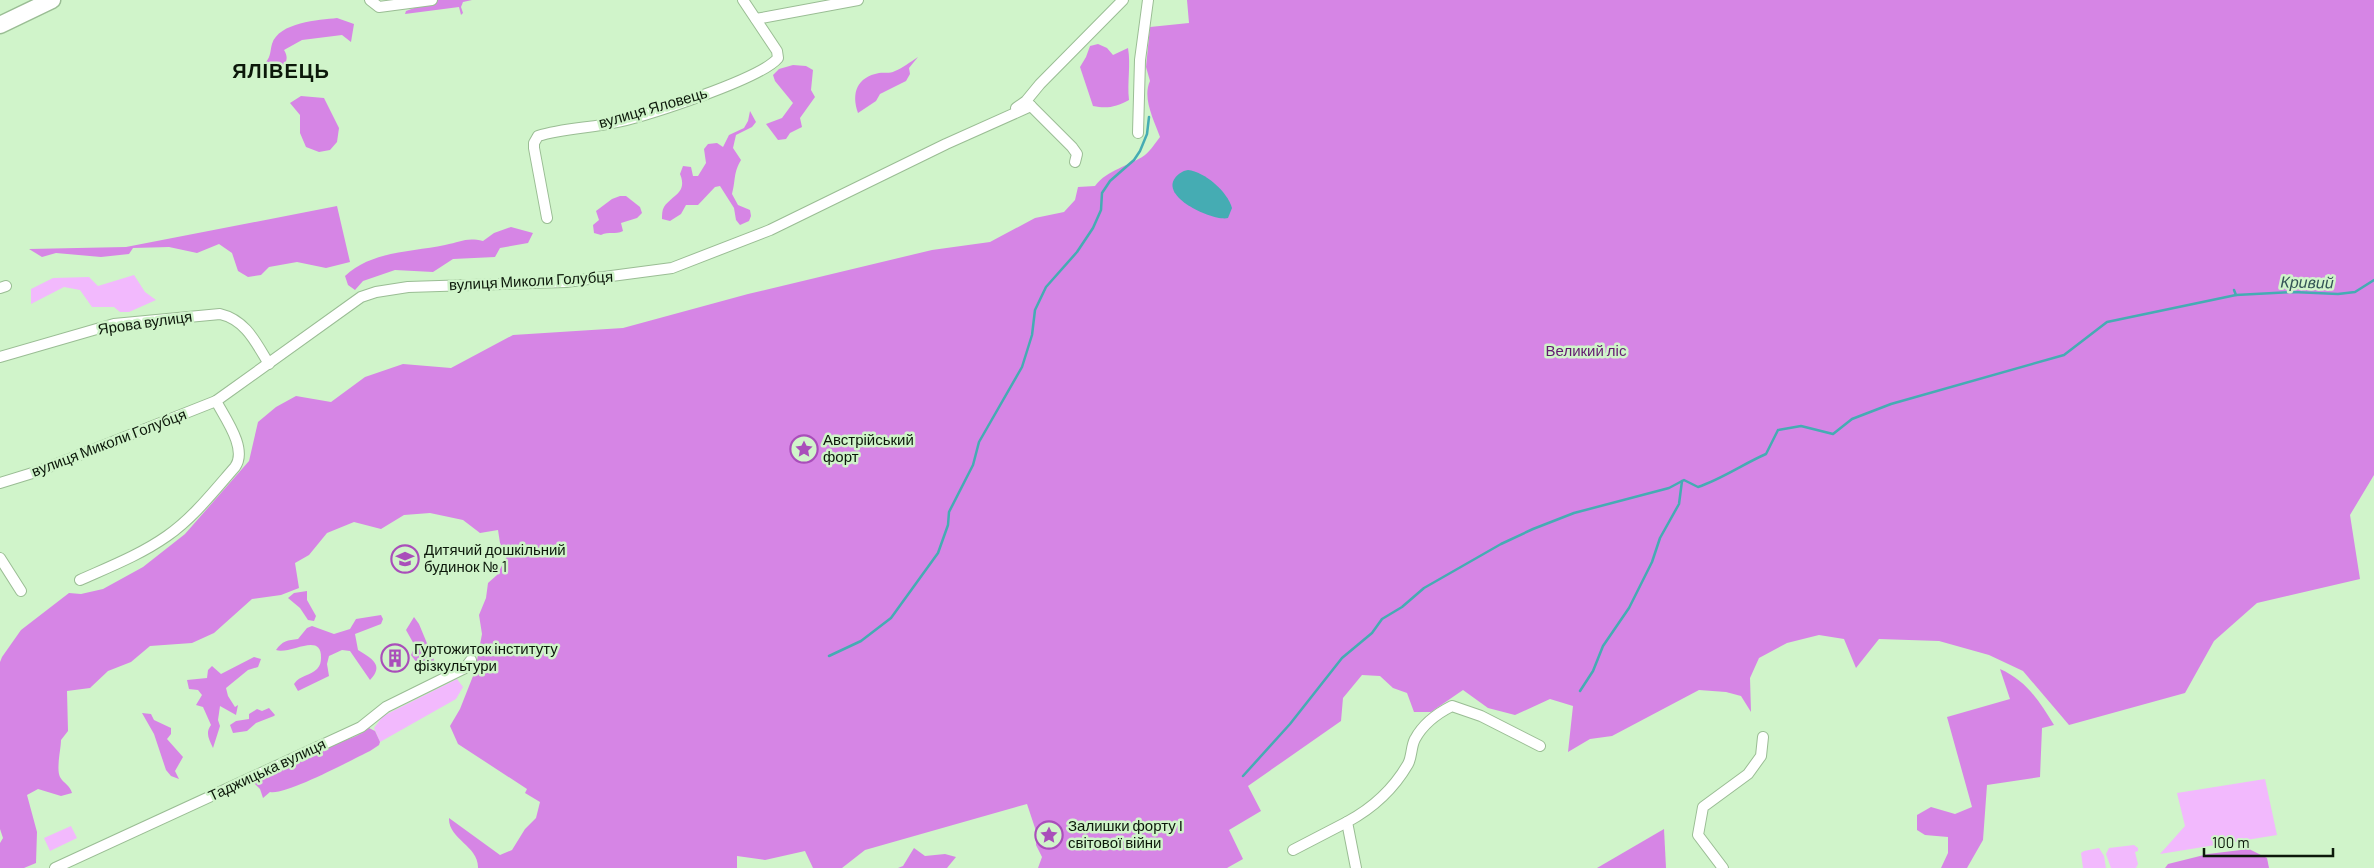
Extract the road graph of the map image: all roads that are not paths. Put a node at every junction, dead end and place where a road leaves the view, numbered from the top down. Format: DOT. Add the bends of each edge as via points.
graph roads {
  1 [pos="52,0"];
  2 [pos="370,0"];
  3 [pos="432,0"];
  4 [pos="743,0"];
  5 [pos="858,0"];
  6 [pos="1123,0"];
  7 [pos="1148,0"];
  8 [pos="756,19"];
  9 [pos="0,24"];
  10 [pos="1029,104"];
  11 [pos="1138,133"];
  12 [pos="1075,162"];
  13 [pos="547,218"];
  14 [pos="0,357"];
  15 [pos="269,364"];
  16 [pos="216,401"];
  17 [pos="0,482"];
  18 [pos="0,558"];
  19 [pos="80,580"];
  20 [pos="21,591"];
  21 [pos="471,660"];
  22 [pos="1763,737"];
  23 [pos="1540,746"];
  24 [pos="1347,822"];
  25 [pos="1293,850"];
  26 [pos="55,868"];
  27 [pos="1356,868"];
  28 [pos="1723,868"];
  1 -- 9 [label="main road"];
  2 -- 3 [label="street" via="379,7"];
  4 -- 8 [label="street, вулиця Яловець"];
  5 -- 8 [label="street"];
  6 -- 10 [label="street, вулиця Миколи Голубця"];
  7 -- 11 [label="street" via="1140,60"];
  8 -- 13 [label="street, вулиця Яловець" via="777,51 778,58 766,69 702,95 618,122 538,136 534,148"];
  10 -- 12 [label="street" via="1072,147 1077,154"];
  10 -- 15 [label="street, вулиця Миколи Голубця" via="770,230 689,263 656,271 566,282 408,287 376,292 340,310"];
  14 -- 15 [label="street, Ярова вулиця" via="114,324 220,314 231,316 245,327"];
  15 -- 16 [label="street, вулиця Миколи Голубця"];
  16 -- 17 [label="street, вулиця Миколи Голубця" via="39,471"];
  16 -- 19 [label="street" via="236,440 239,462 203,504 167,536 128,559"];
  18 -- 20 [label="street"];
  21 -- 26 [label="street, Таджицька вулиця" via="465,668 386,707 361,727"];
  22 -- 28 [label="street" via="1762,756 1748,774 1704,806 1698,835"];
  23 -- 24 [label="street" via="1481,716 1452,706 1435,715 1415,739 1409,762 1396,783 1367,811"];
  24 -- 25 [label="street"];
  24 -- 27 [label="street"];
}
